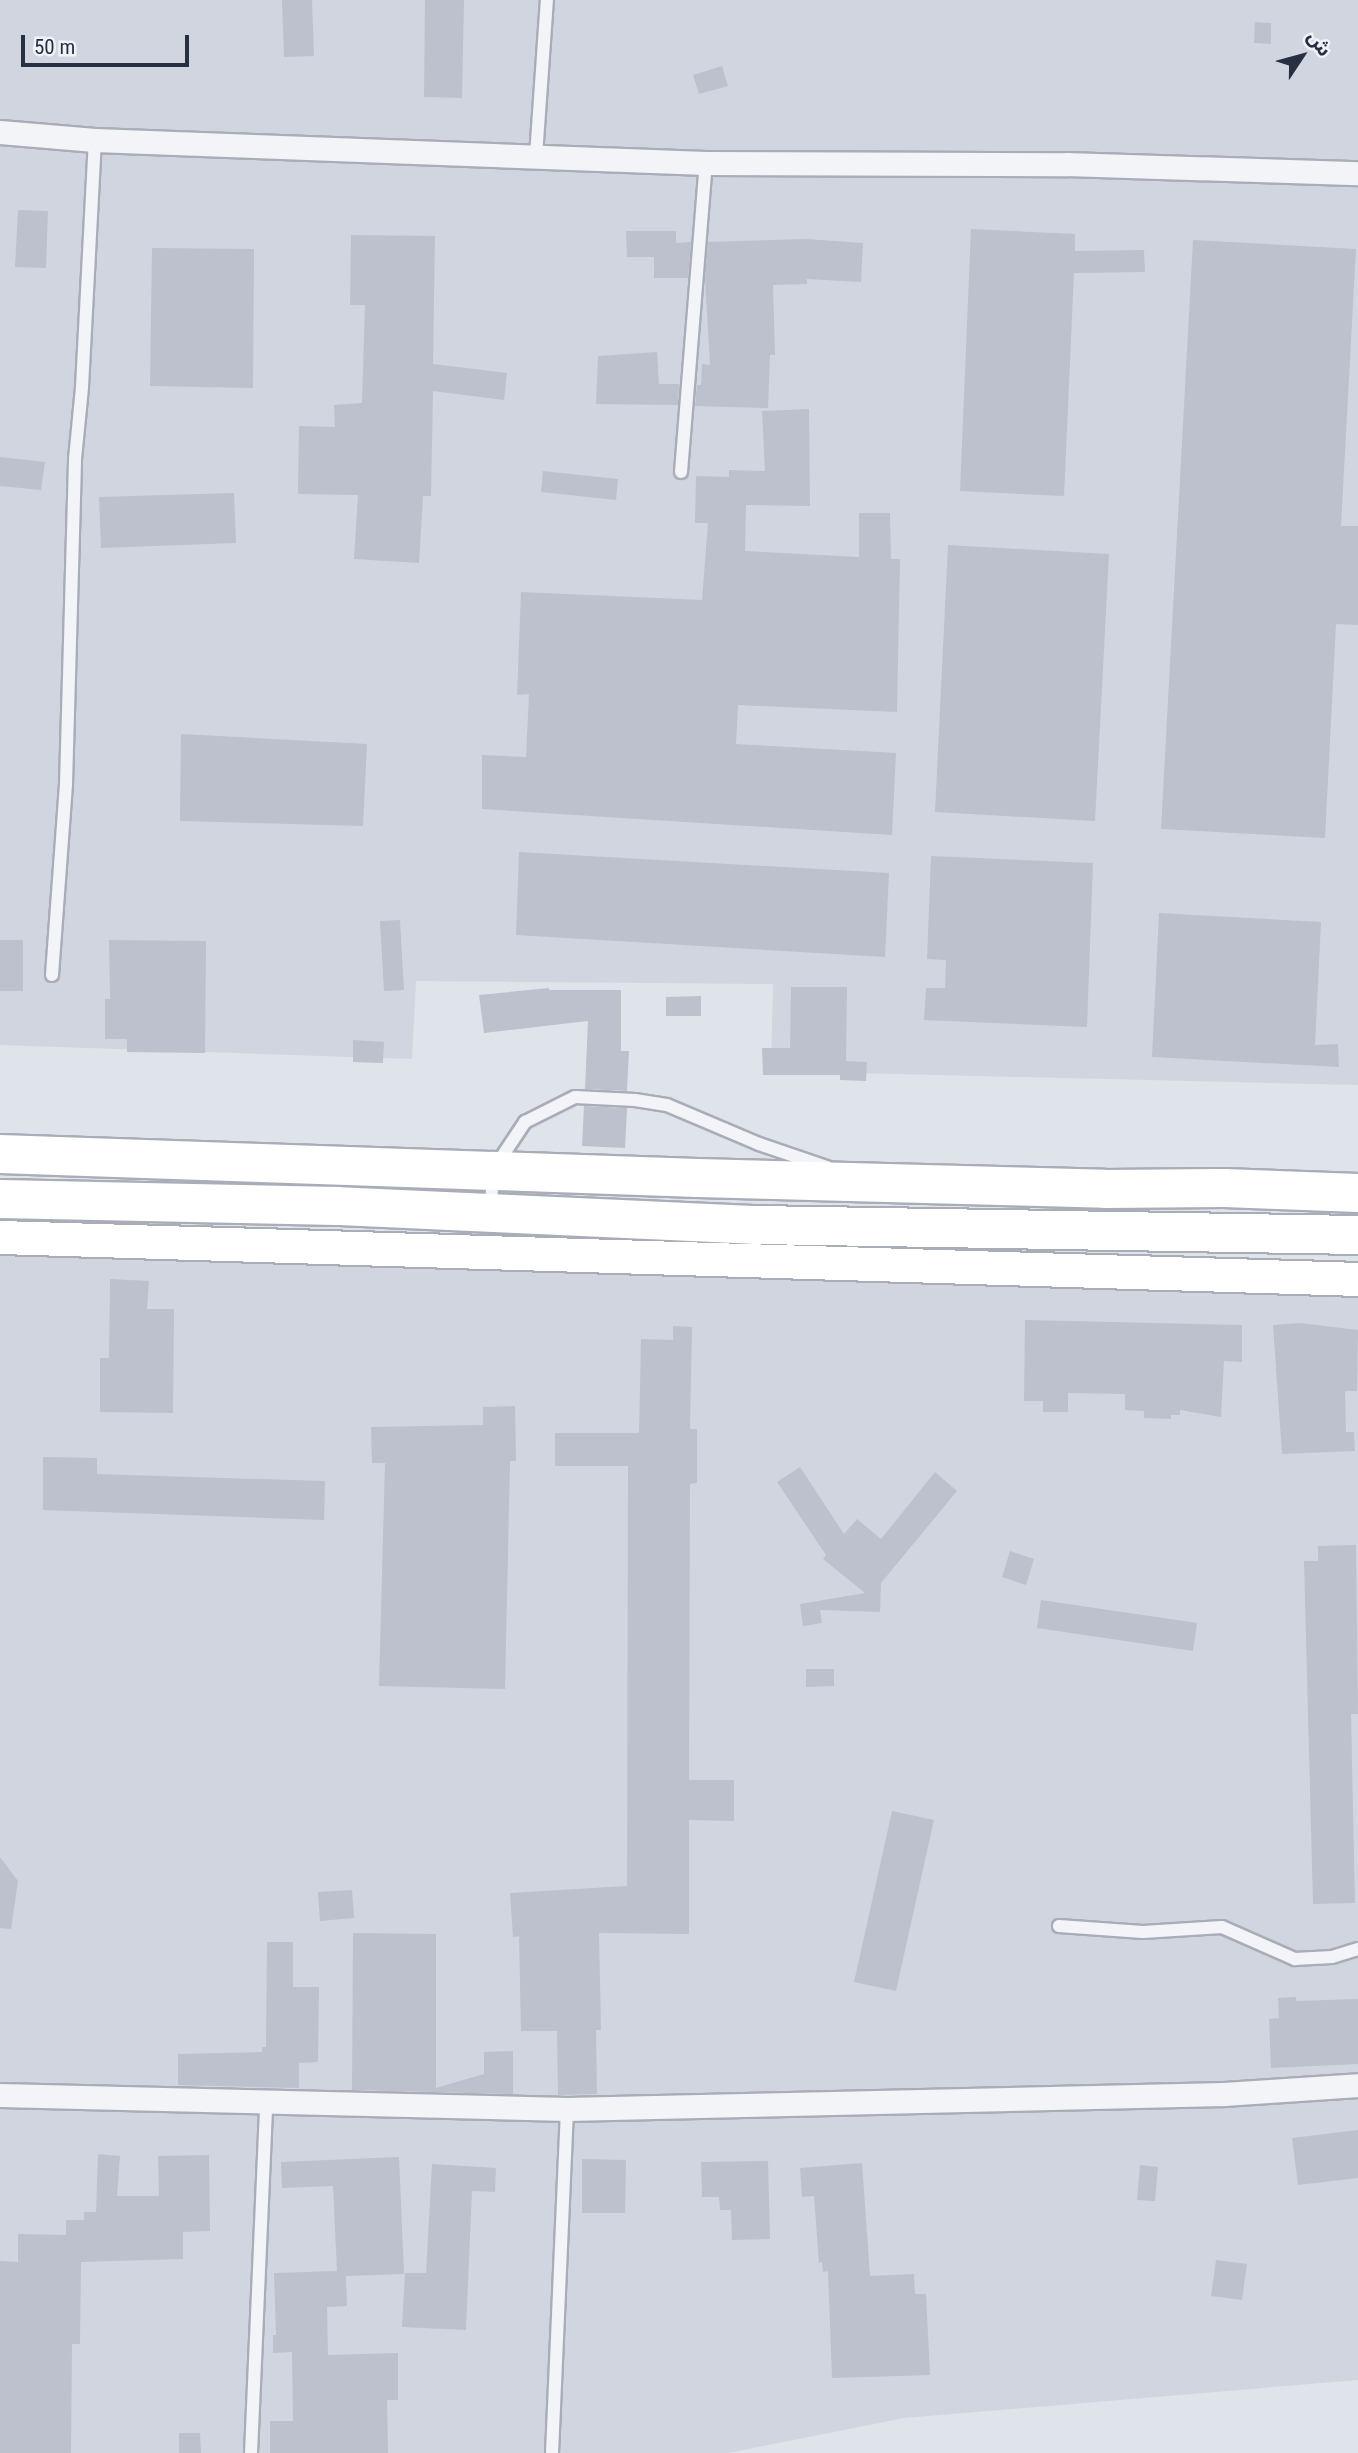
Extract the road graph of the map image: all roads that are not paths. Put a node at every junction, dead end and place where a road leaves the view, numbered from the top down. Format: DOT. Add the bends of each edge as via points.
graph roads {
  1 [pos="547,0"];
  2 [pos="0,132"];
  3 [pos="95,140"];
  4 [pos="536,156"];
  5 [pos="706,163"];
  6 [pos="1358,173"];
  7 [pos="681,472"];
  8 [pos="52,975"];
  9 [pos="0,1154"];
  10 [pos="493,1170"];
  11 [pos="1358,1193"];
  12 [pos="0,1199"];
  13 [pos="871,1204"];
  14 [pos="490,1215"];
  15 [pos="1358,1235"];
  16 [pos="0,1237"];
  17 [pos="1358,1279"];
  18 [pos="1059,1926"];
  19 [pos="1358,1949"];
  20 [pos="1358,2085"];
  21 [pos="0,2095"];
  22 [pos="266,2103"];
  23 [pos="567,2109"];
  24 [pos="251,2453"];
  25 [pos="552,2453"];
  1 -- 4 [label="lane"];
  2 -- 3 [label="street"];
  3 -- 4 [label="street"];
  3 -- 8 [label="lane" via="75,459 65,796"];
  4 -- 5 [label="street"];
  5 -- 6 [label="street" via="1066,164"];
  5 -- 7 [label="lane"];
  9 -- 10 [label="highway"];
  10 -- 13 [label="highway"];
  10 -- 13 [label="lane" via="525,1122 575,1097 635,1100 667,1105 760,1144"];
  10 -- 14 [label="lane"];
  11 -- 13 [label="highway" via="1105,1189"];
  12 -- 14 [label="highway" via="337,1206"];
  13 -- 14 [label="highway" via="756,1225"];
  13 -- 15 [label="highway"];
  16 -- 17 [label="main road"];
  18 -- 19 [label="lane" via="1143,1932 1222,1927 1295,1959 1332,1957"];
  20 -- 23 [label="street" via="1224,2094"];
  21 -- 22 [label="street"];
  22 -- 23 [label="street"];
  22 -- 24 [label="lane"];
  23 -- 25 [label="lane"];
}
